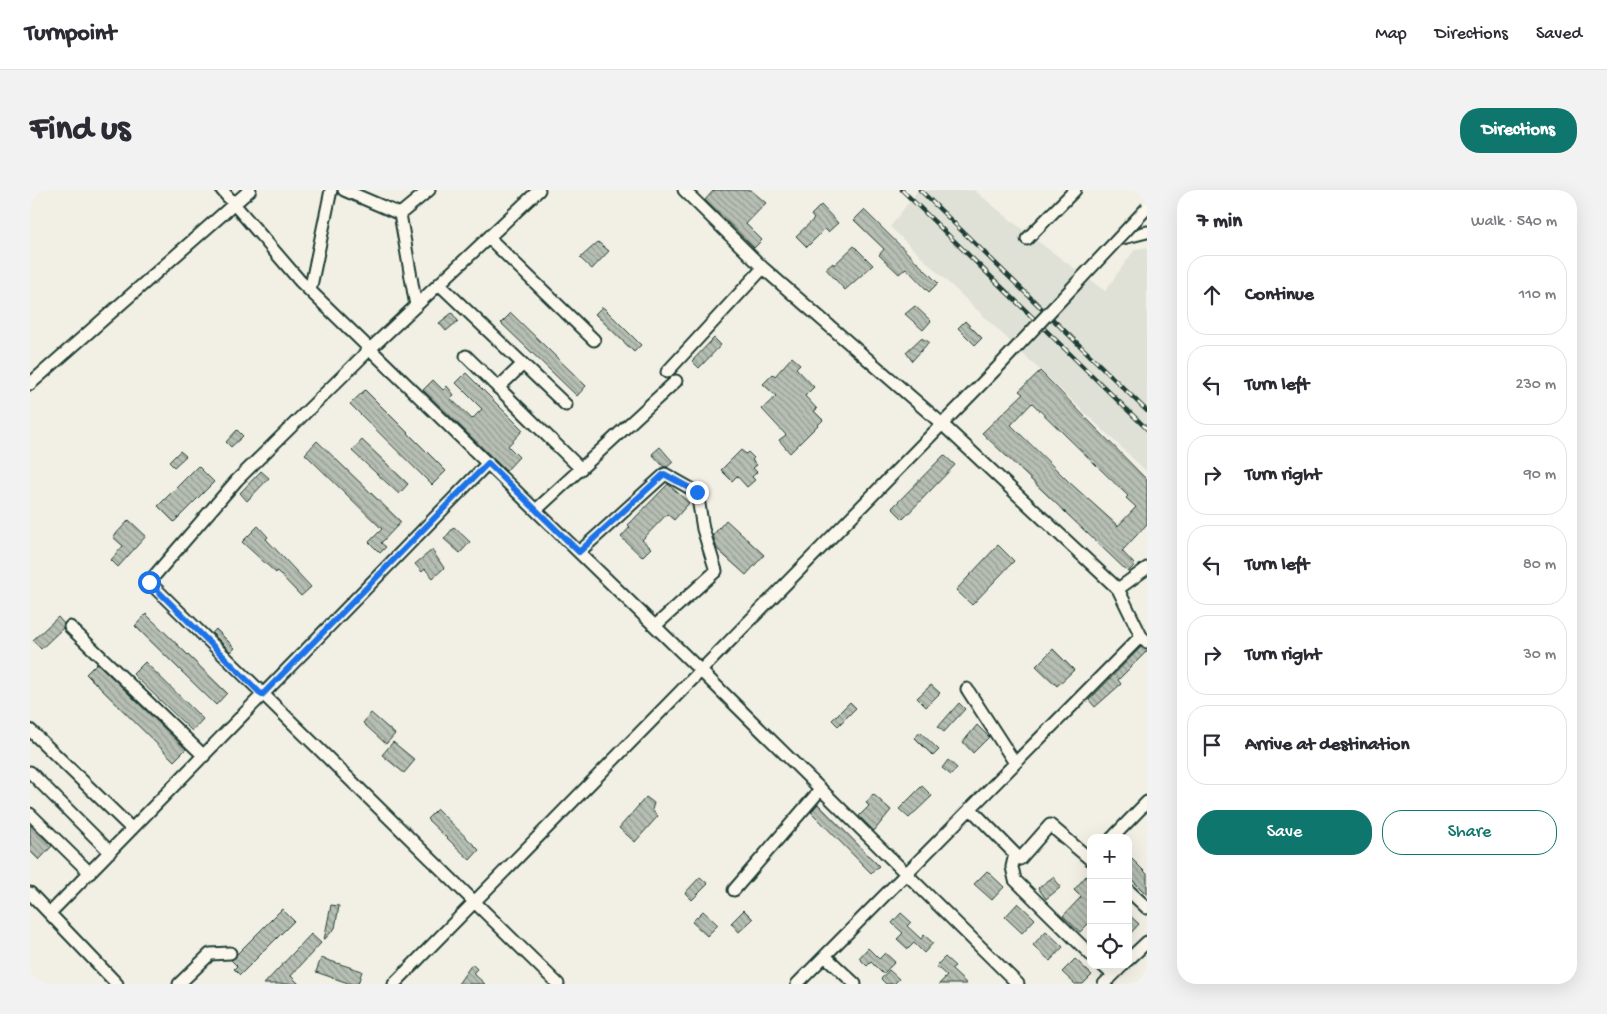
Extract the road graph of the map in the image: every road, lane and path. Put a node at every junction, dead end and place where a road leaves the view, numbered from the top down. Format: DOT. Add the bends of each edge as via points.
graph roads {
  1 [pos="222,190"];
  2 [pos="250,190"];
  3 [pos="331,190"];
  4 [pos="344,190"];
  5 [pos="430,190"];
  6 [pos="540,190"];
  7 [pos="684,190"];
  8 [pos="1074,190"];
  9 [pos="234,204"];
  10 [pos="1147,208"];
  11 [pos="400,214"];
  12 [pos="1147,232"];
  13 [pos="489,238"];
  14 [pos="1027,239"];
  15 [pos="1118,239"];
  16 [pos="764,268"];
  17 [pos="439,284"];
  18 [pos="310,291"];
  19 [pos="416,306"];
  20 [pos="594,340"];
  21 [pos="370,349"];
  22 [pos="466,356"];
  23 [pos="523,364"];
  24 [pos="667,372"];
  25 [pos="676,382"];
  26 [pos="30,384"];
  27 [pos="498,388"];
  28 [pos="566,405"];
  29 [pos="942,424"];
  30 [pos="488,463"];
  31 [pos="581,469"];
  32 [pos="536,510"];
  33 [pos="579,552"];
  34 [pos="1147,568"];
  35 [pos="1118,589"];
  36 [pos="655,626"];
  37 [pos="70,627"];
  38 [pos="1144,639"];
  39 [pos="700,670"];
  40 [pos="967,689"];
  41 [pos="262,695"];
  42 [pos="30,730"];
  43 [pos="204,756"];
  44 [pos="1015,763"];
  45 [pos="30,772"];
  46 [pos="821,789"];
  47 [pos="1147,802"];
  48 [pos="970,808"];
  49 [pos="30,814"];
  50 [pos="132,829"];
  51 [pos="1116,834"];
  52 [pos="110,852"];
  53 [pos="1015,854"];
  54 [pos="1087,857"];
  55 [pos="90,872"];
  56 [pos="906,873"];
  57 [pos="734,890"];
  58 [pos="30,893"];
  59 [pos="1132,894"];
  60 [pos="474,902"];
  61 [pos="1147,908"];
  62 [pos="50,913"];
  63 [pos="1147,942"];
  64 [pos="1087,951"];
  65 [pos="230,953"];
  66 [pos="825,956"];
  67 [pos="1132,956"];
  68 [pos="1106,969"];
  69 [pos="1119,969"];
  70 [pos="1113,975"];
  71 [pos="117,984"];
  72 [pos="179,984"];
  73 [pos="394,984"];
  74 [pos="558,984"];
  75 [pos="797,984"];
  76 [pos="855,984"];
  77 [pos="1018,984"];
  78 [pos="1104,984"];
  1 -- 9 [label="street"];
  2 -- 9 [label="street"];
  3 -- 18 [label="street"];
  4 -- 11 [label="street"];
  5 -- 11 [label="street"];
  6 -- 13 [label="street"];
  7 -- 16 [label="street"];
  8 -- 14 [label="street"];
  9 -- 18 [label="street"];
  9 -- 26 [label="street"];
  10 -- 15 [label="street, bridge"];
  11 -- 19 [label="street"];
  12 -- 15 [label="street"];
  13 -- 17 [label="street"];
  13 -- 20 [label="street"];
  15 -- 29 [label="street, bridge"];
  16 -- 24 [label="street"];
  16 -- 29 [label="street"];
  17 -- 19 [label="street"];
  17 -- 23 [label="street"];
  18 -- 21 [label="street"];
  19 -- 21 [label="street"];
  21 -- 30 [label="street"];
  21 -- 41 [label="street" via="238,480 149,582"];
  22 -- 27 [label="street"];
  23 -- 27 [label="street"];
  23 -- 28 [label="street"];
  25 -- 31 [label="street"];
  27 -- 31 [label="street"];
  29 -- 35 [label="street"];
  29 -- 39 [label="street"];
  30 -- 32 [label="street"];
  30 -- 41 [label="street"];
  31 -- 32 [label="street"];
  32 -- 33 [label="street"];
  33 -- 36 [label="street"];
  33 -- 36 [label="street" via="664,474 697,492 703,529 716,571"];
  34 -- 35 [label="street"];
  35 -- 38 [label="street"];
  36 -- 39 [label="street"];
  37 -- 43 [label="street"];
  38 -- 44 [label="street"];
  39 -- 46 [label="street"];
  39 -- 60 [label="street"];
  40 -- 44 [label="street"];
  41 -- 43 [label="street"];
  41 -- 60 [label="street"];
  42 -- 50 [label="street"];
  43 -- 50 [label="street"];
  44 -- 48 [label="street"];
  45 -- 52 [label="street"];
  46 -- 56 [label="street"];
  46 -- 57 [label="street"];
  47 -- 51 [label="street"];
  48 -- 53 [label="street"];
  48 -- 56 [label="street"];
  49 -- 55 [label="street"];
  50 -- 52 [label="street"];
  52 -- 55 [label="street"];
  53 -- 54 [label="street" via="1020,859 1050,826"];
  53 -- 64 [label="street" via="1012,867 1015,880"];
  55 -- 62 [label="street"];
  56 -- 66 [label="street"];
  56 -- 77 [label="street"];
  58 -- 62 [label="street"];
  59 -- 61 [label="street"];
  60 -- 73 [label="street"];
  60 -- 74 [label="street"];
  62 -- 71 [label="street"];
  63 -- 67 [label="street"];
  65 -- 72 [label="street" via="210,954"];
  66 -- 75 [label="street"];
  66 -- 76 [label="street"];
  68 -- 70 [label="street"];
  69 -- 70 [label="street"];
  70 -- 78 [label="street"];
}
